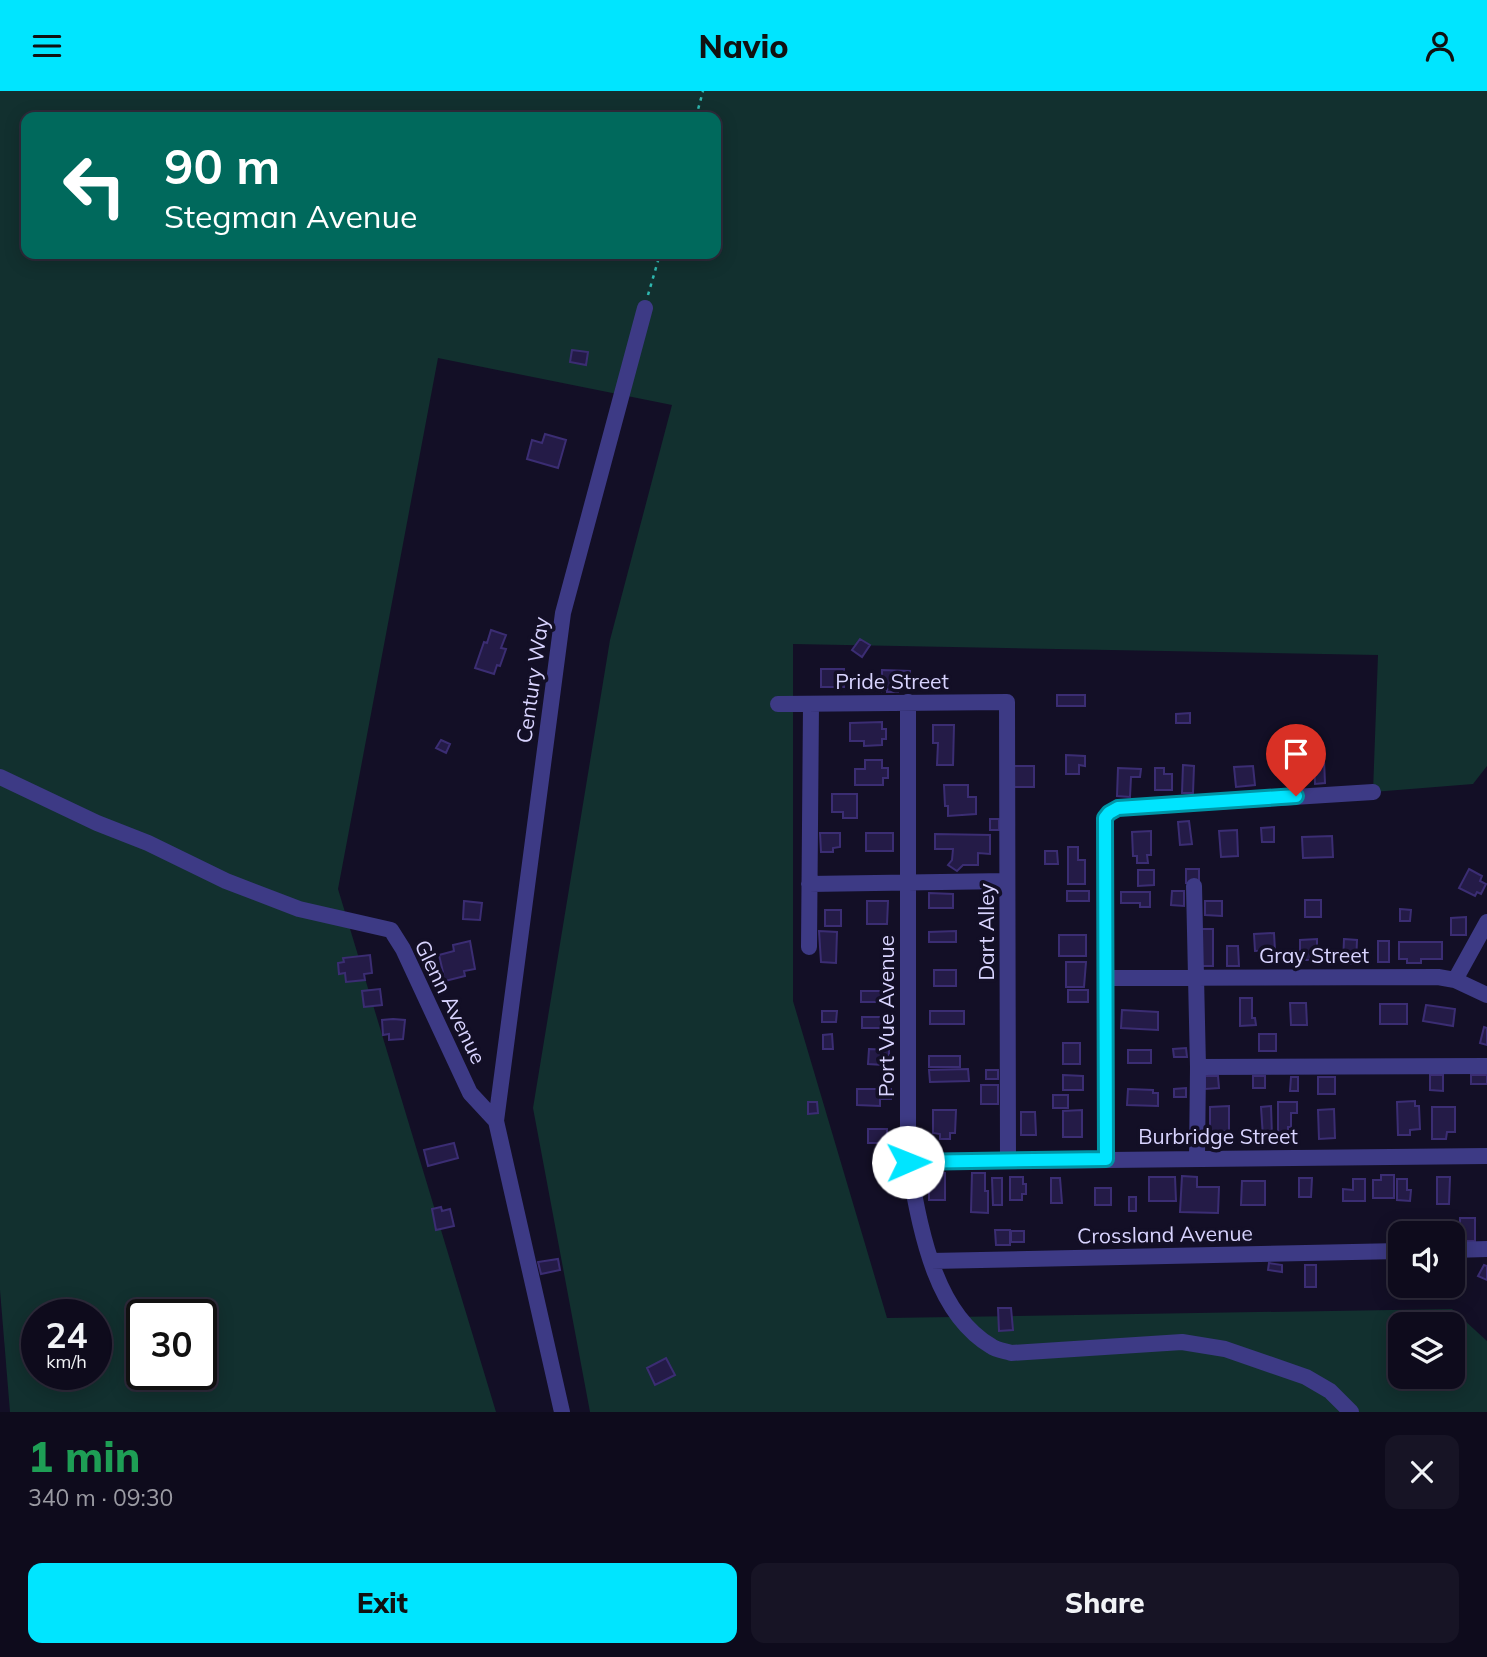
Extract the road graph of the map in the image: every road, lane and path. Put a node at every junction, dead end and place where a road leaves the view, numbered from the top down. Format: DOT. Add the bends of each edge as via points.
graph roads {
  1 [pos="703,91"];
  2 [pos="697,112"];
  3 [pos="659,259"];
  4 [pos="645,309"];
  5 [pos="908,702"];
  6 [pos="1007,702"];
  7 [pos="811,703"];
  8 [pos="778,704"];
  9 [pos="0,777"];
  10 [pos="1373,792"];
  11 [pos="1007,881"];
  12 [pos="908,883"];
  13 [pos="809,884"];
  14 [pos="1194,886"];
  15 [pos="1487,922"];
  16 [pos="809,947"];
  17 [pos="1107,978"];
  18 [pos="1195,978"];
  19 [pos="1455,979"];
  20 [pos="1487,995"];
  21 [pos="1487,1066"];
  22 [pos="1198,1067"];
  23 [pos="496,1121"];
  24 [pos="1487,1156"];
  25 [pos="1197,1158"];
  26 [pos="1106,1159"];
  27 [pos="1008,1161"];
  28 [pos="908,1162"];
  29 [pos="1487,1249"];
  30 [pos="1465,1250"];
  31 [pos="1388,1251"];
  32 [pos="931,1261"];
  33 [pos="562,1412"];
  34 [pos="1351,1412"];
  1 -- 2 [label="path"];
  3 -- 4 [label="path"];
  4 -- 23 [label="street, Century Way" via="563,613"];
  5 -- 6 [label="street, Pride Street"];
  5 -- 7 [label="street, Pride Street"];
  5 -- 12 [label="street, Port Vue Avenue"];
  6 -- 11 [label="street, Dart Alley"];
  7 -- 8 [label="street, Pride Street"];
  7 -- 13 [label="street"];
  9 -- 23 [label="street, Glenn Avenue" via="226,881 299,909 391,930 470,1093"];
  10 -- 17 [label="street" via="1118,808 1109,813 1105,818"];
  11 -- 12 [label="street"];
  11 -- 27 [label="street, Dart Alley"];
  12 -- 13 [label="street"];
  12 -- 28 [label="street, Port Vue Avenue"];
  13 -- 16 [label="street"];
  14 -- 18 [label="street"];
  15 -- 19 [label="street"];
  17 -- 18 [label="street, Gray Street"];
  17 -- 26 [label="street"];
  18 -- 19 [label="street, Gray Street"];
  18 -- 22 [label="street"];
  19 -- 20 [label="street"];
  21 -- 22 [label="street"];
  22 -- 25 [label="street"];
  23 -- 33 [label="street"];
  24 -- 25 [label="street, Burbridge Street"];
  25 -- 26 [label="street, Burbridge Street"];
  26 -- 27 [label="street, Burbridge Street"];
  27 -- 28 [label="street, Burbridge Street"];
  28 -- 32 [label="street, Port Vue Avenue"];
  29 -- 30 [label="street"];
  31 -- 32 [label="street, Crossland Avenue"];
  32 -- 34 [label="street, Port Vue Avenue" via="953,1308 992,1347 1012,1353 1182,1342 1225,1349 1306,1377 1330,1391"];
}
